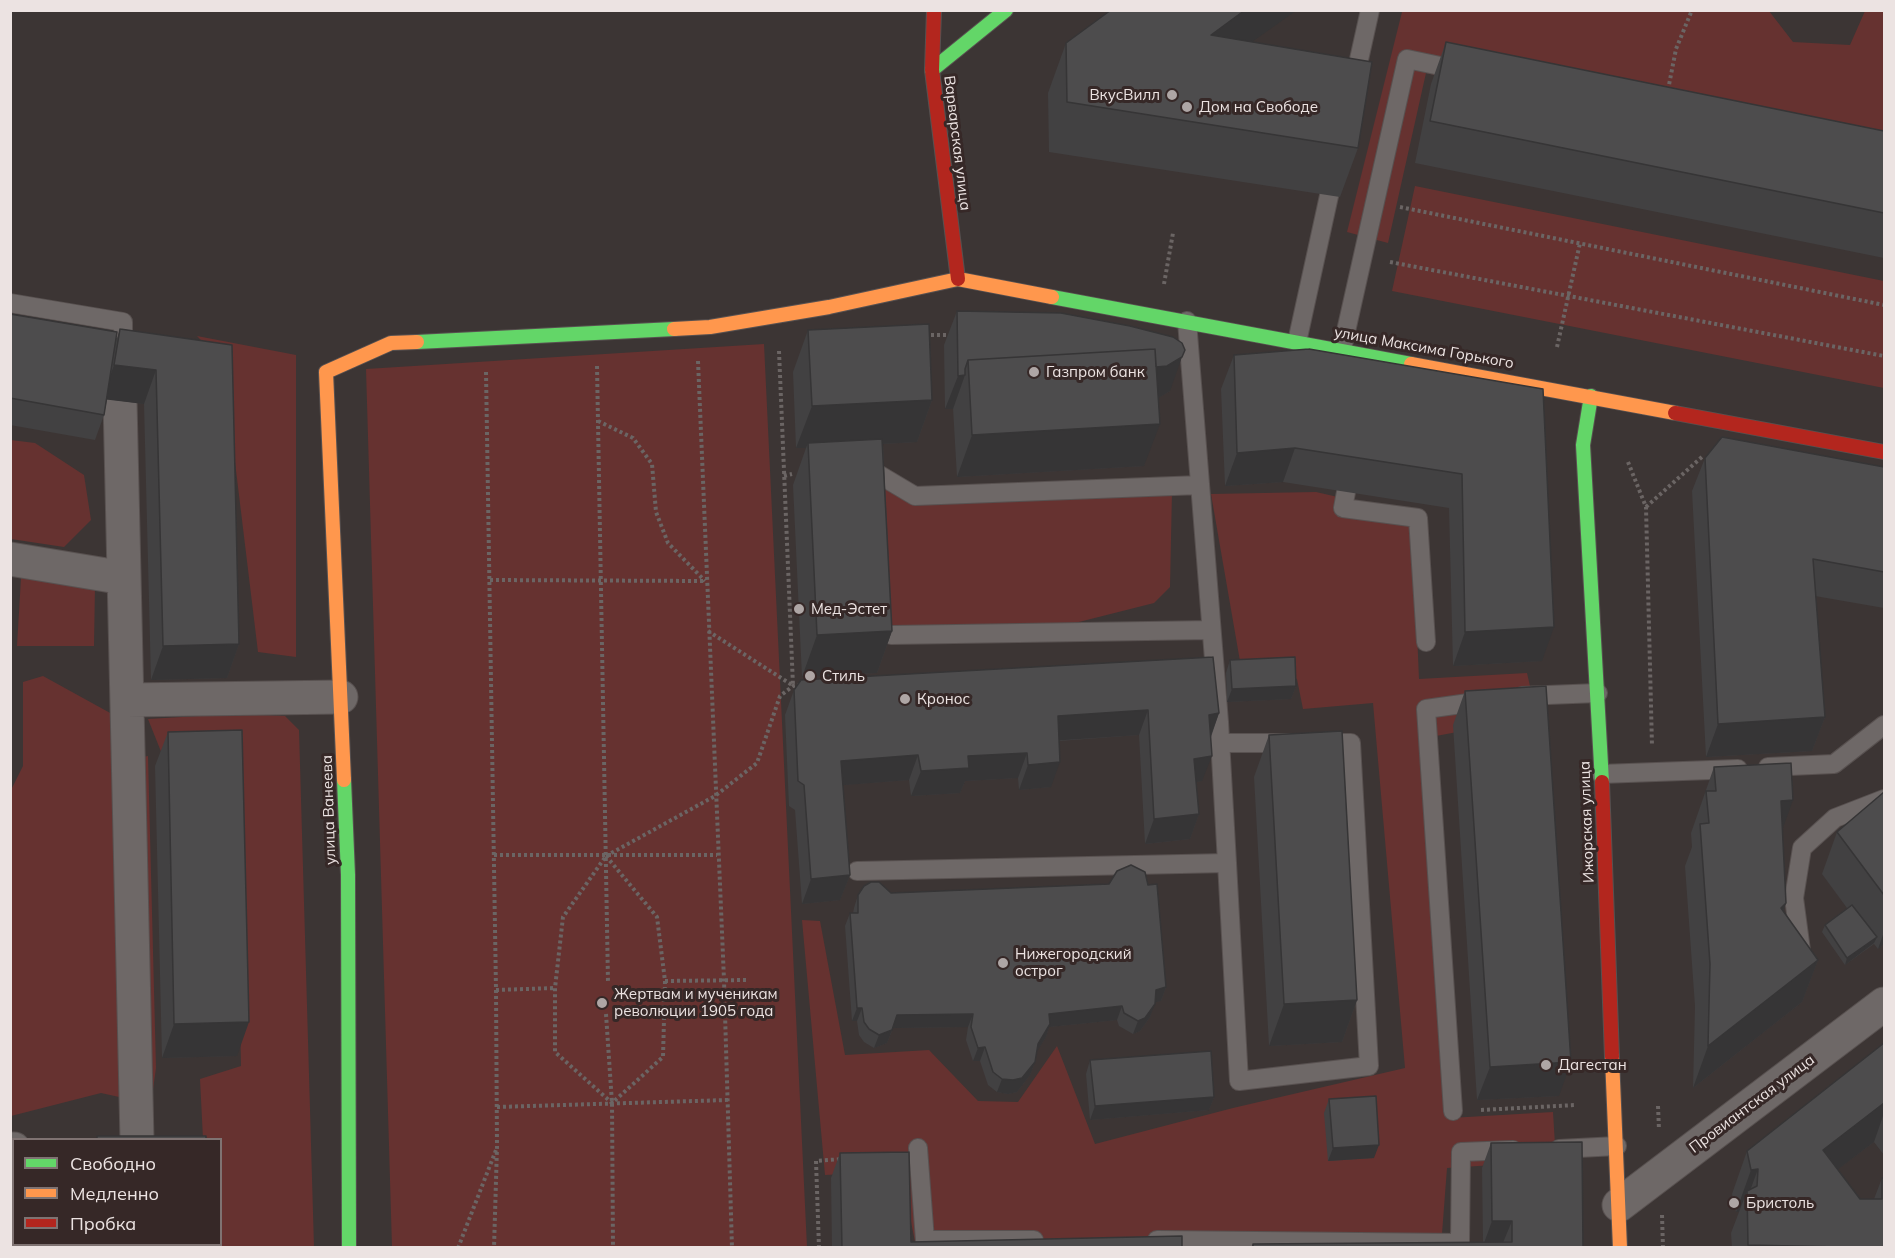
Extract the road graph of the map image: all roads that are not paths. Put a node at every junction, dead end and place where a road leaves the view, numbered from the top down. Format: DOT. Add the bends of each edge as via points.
graph roads {
  1 [pos="934,10"];
  2 [pos="1006,10"];
  3 [pos="1370,10"];
  4 [pos="932,70"];
  5 [pos="1477,74"];
  6 [pos="1349,104"];
  7 [pos="1339,151"];
  8 [pos="958,279"];
  9 [pos="10,303"];
  10 [pos="1188,321"];
  11 [pos="1298,342"];
  12 [pos="1342,349"];
  13 [pos="1371,355"];
  14 [pos="123,365"];
  15 [pos="1368,377"];
  16 [pos="1591,396"];
  17 [pos="120,401"];
  18 [pos="1884,452"];
  19 [pos="873,471"];
  20 [pos="1200,485"];
  21 [pos="1346,492"];
  22 [pos="10,559"];
  23 [pos="124,579"];
  24 [pos="1211,630"];
  25 [pos="891,635"];
  26 [pos="1426,642"];
  27 [pos="1598,693"];
  28 [pos="341,697"];
  29 [pos="127,700"];
  30 [pos="1884,725"];
  31 [pos="1221,743"];
  32 [pos="1601,774"];
  33 [pos="1884,799"];
  34 [pos="1227,862"];
  35 [pos="857,871"];
  36 [pos="1802,959"];
  37 [pos="1884,1004"];
  38 [pos="1453,1111"];
  39 [pos="137,1138"];
  40 [pos="1617,1146"];
  41 [pos="918,1148"];
  42 [pos="1619,1205"];
  43 [pos="1052,1240"];
  44 [pos="1144,1240"];
  45 [pos="1201,1244"];
  46 [pos="349,1248"];
  47 [pos="1620,1248"];
  1 -- 4 [label="street, Варварская улица"];
  2 -- 4 [label="street"];
  3 -- 6 [label="lane"];
  4 -- 8 [label="street, Варварская улица"];
  5 -- 12 [label="lane" via="1407,59"];
  7 -- 11 [label="lane"];
  8 -- 10 [label="street, улица Максима Горького"];
  8 -- 28 [label="street, улица Ванеева" via="710,327 391,343 326,372"];
  9 -- 14 [label="lane" via="123,322"];
  10 -- 11 [label="street, улица Максима Горького"];
  10 -- 20 [label="lane"];
  11 -- 12 [label="street, улица Максима Горького"];
  12 -- 13 [label="street, улица Максима Горького"];
  13 -- 15 [label="lane"];
  13 -- 16 [label="street, улица Максима Горького"];
  16 -- 18 [label="street, улица Максима Горького"];
  16 -- 27 [label="street, Ижорская улица" via="1583,445"];
  17 -- 23 [label="street"];
  19 -- 20 [label="lane" via="915,496"];
  20 -- 24 [label="lane"];
  21 -- 26 [label="lane" via="1344,508 1418,518"];
  22 -- 23 [label="street"];
  23 -- 29 [label="street"];
  24 -- 25 [label="lane"];
  24 -- 31 [label="lane"];
  27 -- 32 [label="street, Ижорская улица"];
  27 -- 38 [label="lane" via="1512,696 1426,709"];
  28 -- 29 [label="street"];
  28 -- 46 [label="street, улица Ванеева" via="348,875"];
  29 -- 39 [label="street"];
  30 -- 32 [label="lane" via="1834,764"];
  31 -- 34 [label="lane"];
  31 -- 34 [label="lane" via="1351,743 1369,1066 1239,1081"];
  32 -- 40 [label="street, Ижорская улица"];
  33 -- 36 [label="lane" via="1835,818 1802,848 1794,898"];
  34 -- 35 [label="lane"];
  37 -- 42 [label="street, Провиантская улица"];
  40 -- 42 [label="street, Ижорская улица"];
  40 -- 45 [label="lane" via="1461,1152 1460,1243"];
  41 -- 43 [label="lane" via="925,1239"];
  42 -- 47 [label="street, Ижорская улица"];
  44 -- 45 [label="lane"];
}
